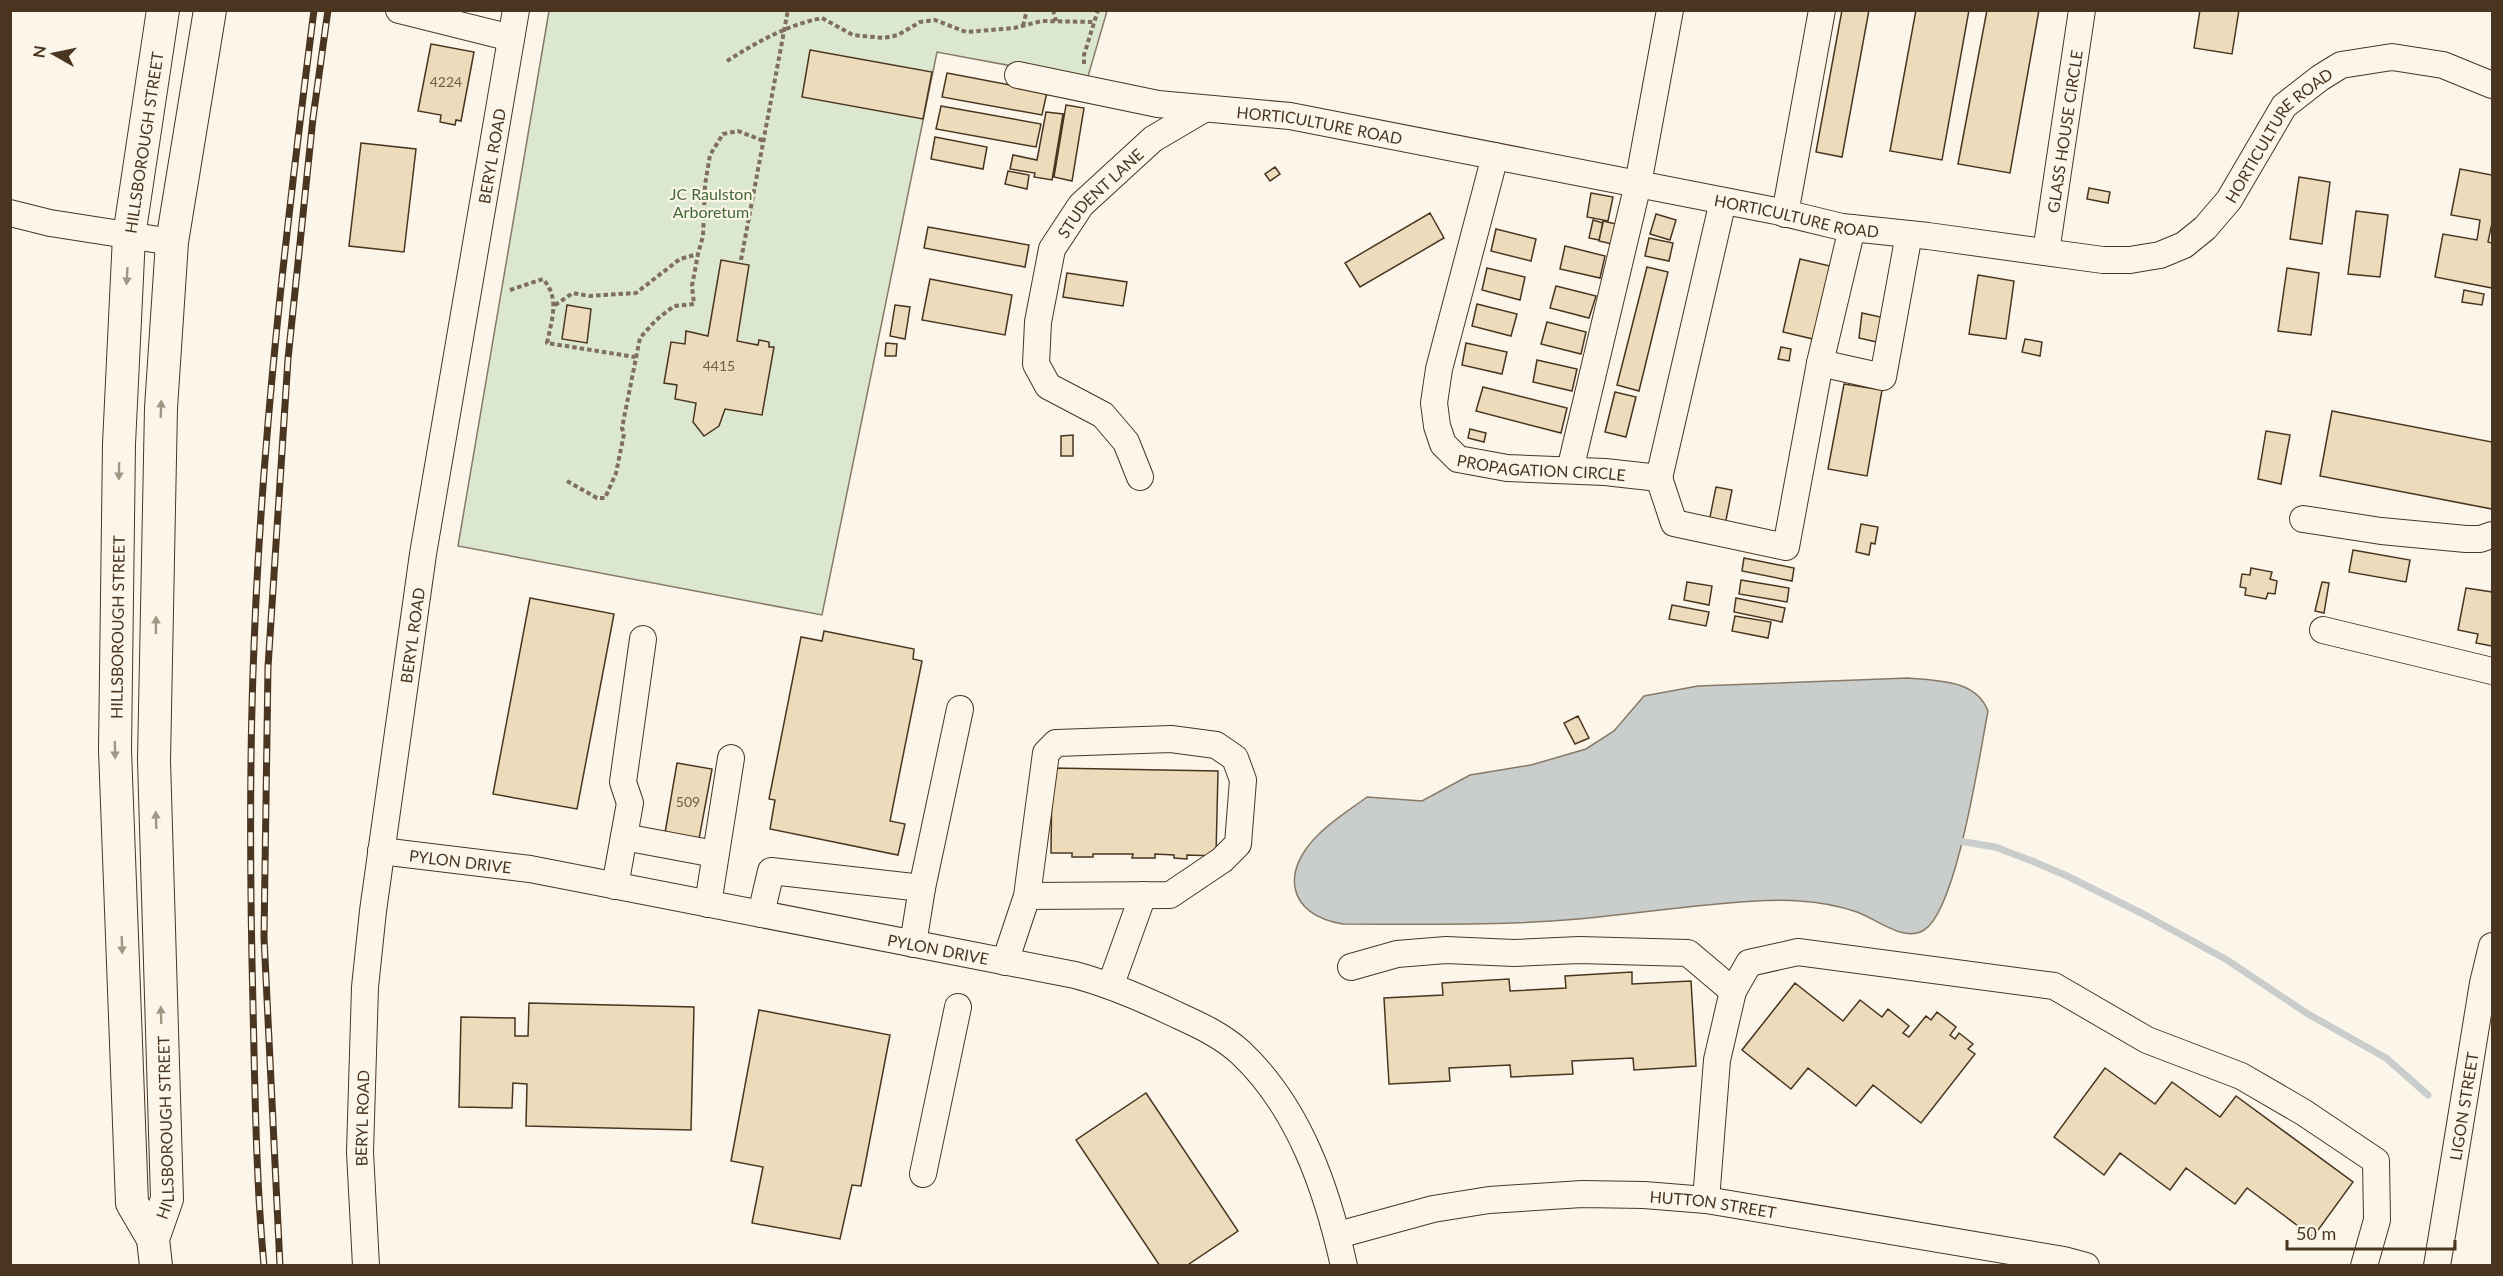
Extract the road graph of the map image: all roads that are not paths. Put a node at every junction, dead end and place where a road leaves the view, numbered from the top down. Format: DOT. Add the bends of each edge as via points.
graph roads {
  1 [pos="163,10"];
  2 [pos="210,10"];
  3 [pos="399,10"];
  4 [pos="516,10"];
  5 [pos="1670,10"];
  6 [pos="1822,10"];
  7 [pos="2082,10"];
  8 [pos="511,38"];
  9 [pos="1017,75"];
  10 [pos="2493,85"];
  11 [pos="1204,110"];
  12 [pos="1495,156"];
  13 [pos="1638,184"];
  14 [pos="1723,201"];
  15 [pos="10,213"];
  16 [pos="1785,214"];
  17 [pos="1852,228"];
  18 [pos="1909,234"];
  19 [pos="129,236"];
  20 [pos="172,242"];
  21 [pos="2046,252"];
  22 [pos="1820,363"];
  23 [pos="1570,470"];
  24 [pos="1140,477"];
  25 [pos="1659,478"];
  26 [pos="2303,519"];
  27 [pos="2493,535"];
  28 [pos="2323,630"];
  29 [pos="643,639"];
  30 [pos="2493,671"];
  31 [pos="960,709"];
  32 [pos="731,759"];
  33 [pos="624,837"];
  34 [pos="381,851"];
  35 [pos="715,854"];
  36 [pos="615,886"];
  37 [pos="922,888"];
  38 [pos="1143,895"];
  39 [pos="1027,896"];
  40 [pos="708,904"];
  41 [pos="761,914"];
  42 [pos="913,944"];
  43 [pos="2493,946"];
  44 [pos="1005,962"];
  45 [pos="1352,967"];
  46 [pos="1110,984"];
  47 [pos="1733,991"];
  48 [pos="958,1007"];
  49 [pos="923,1174"];
  50 [pos="1706,1200"];
  51 [pos="1338,1235"];
  52 [pos="155,1252"];
  53 [pos="366,1266"];
  54 [pos="1344,1266"];
  55 [pos="2086,1266"];
  56 [pos="2364,1266"];
  57 [pos="2437,1266"];
  1 -- 19 [label="main road, HILLSBOROUGH STREET"];
  2 -- 20 [label="main road, HILLSBOROUGH STREET"];
  3 -- 8 [label="street"];
  4 -- 8 [label="street, BERYL ROAD"];
  5 -- 13 [label="street"];
  6 -- 16 [label="street"];
  7 -- 21 [label="street, GLASS HOUSE CIRCLE"];
  8 -- 34 [label="street, BERYL ROAD" via="423,554"];
  9 -- 11 [label="street, HORTICULTURE ROAD" via="1111,96"];
  10 -- 21 [label="street, HORTICULTURE ROAD" via="2443,65 2392,57 2341,65 2284,106 2229,200 2212,222 2184,245 2160,255 2130,260"];
  11 -- 12 [label="street, HORTICULTURE ROAD" via="1290,116"];
  11 -- 24 [label="street, STUDENT LANE" via="1153,139 1081,205 1052,249 1038,322 1036,364 1048,386 1103,416 1126,442"];
  12 -- 13 [label="street, HORTICULTURE ROAD"];
  12 -- 23 [label="street, PROPAGATION CIRCLE" via="1438,369 1434,403 1437,426 1443,444 1458,459 1507,468"];
  13 -- 14 [label="street, HORTICULTURE ROAD"];
  13 -- 23 [label="street"];
  14 -- 16 [label="street, HORTICULTURE ROAD"];
  14 -- 25 [label="street"];
  15 -- 19 [label="street"];
  16 -- 17 [label="street, HORTICULTURE ROAD"];
  17 -- 18 [label="street, HORTICULTURE ROAD"];
  17 -- 22 [label="street"];
  18 -- 21 [label="street, HORTICULTURE ROAD"];
  18 -- 22 [label="street" via="1883,377"];
  19 -- 20 [label="street"];
  19 -- 52 [label="main road, HILLSBOROUGH STREET, one-way" via="119,444 115,750 132,1203"];
  52 -- 20 [label="main road, HILLSBOROUGH STREET, one-way" via="167,1199 154,760 161,408"];
  22 -- 25 [label="street" via="1786,547 1674,523"];
  23 -- 25 [label="street, PROPAGATION CIRCLE"];
  26 -- 27 [label="street" via="2466,539"];
  28 -- 30 [label="street"];
  29 -- 33 [label="street" via="623,782 630,803"];
  31 -- 37 [label="street"];
  32 -- 35 [label="street"];
  33 -- 35 [label="street"];
  33 -- 36 [label="street"];
  34 -- 36 [label="street, PYLON DRIVE" via="530,869"];
  34 -- 53 [label="street, BERYL ROAD" via="365,987 360,1152"];
  35 -- 40 [label="street"];
  36 -- 40 [label="street, PYLON DRIVE"];
  37 -- 41 [label="street" via="771,871"];
  37 -- 42 [label="street"];
  38 -- 39 [label="street"];
  38 -- 39 [label="street" via="1170,895 1222,860 1238,844 1243,780 1235,758 1216,745 1171,739 1056,743 1046,753"];
  38 -- 46 [label="street"];
  39 -- 44 [label="street"];
  40 -- 41 [label="street, PYLON DRIVE"];
  41 -- 42 [label="street, PYLON DRIVE"];
  42 -- 44 [label="street, PYLON DRIVE"];
  43 -- 57 [label="street, LIGON STREET" via="2483,983"];
  44 -- 46 [label="street, PYLON DRIVE"];
  45 -- 47 [label="street" via="1397,954 1446,950 1688,953"];
  46 -- 51 [label="street, PYLON DRIVE" via="1212,1031 1239,1051 1262,1076 1301,1134"];
  47 -- 50 [label="street" via="1717,1060"];
  47 -- 56 [label="street" via="1749,963 1798,952 2054,986 2146,1040 2241,1076 2376,1161 2376,1221"];
  48 -- 49 [label="street"];
  50 -- 51 [label="street, HUTTON STREET" via="1582,1194 1489,1200 1433,1209"];
  50 -- 55 [label="street, HUTTON STREET"];
  51 -- 54 [label="street, PYLON DRIVE"];
}
